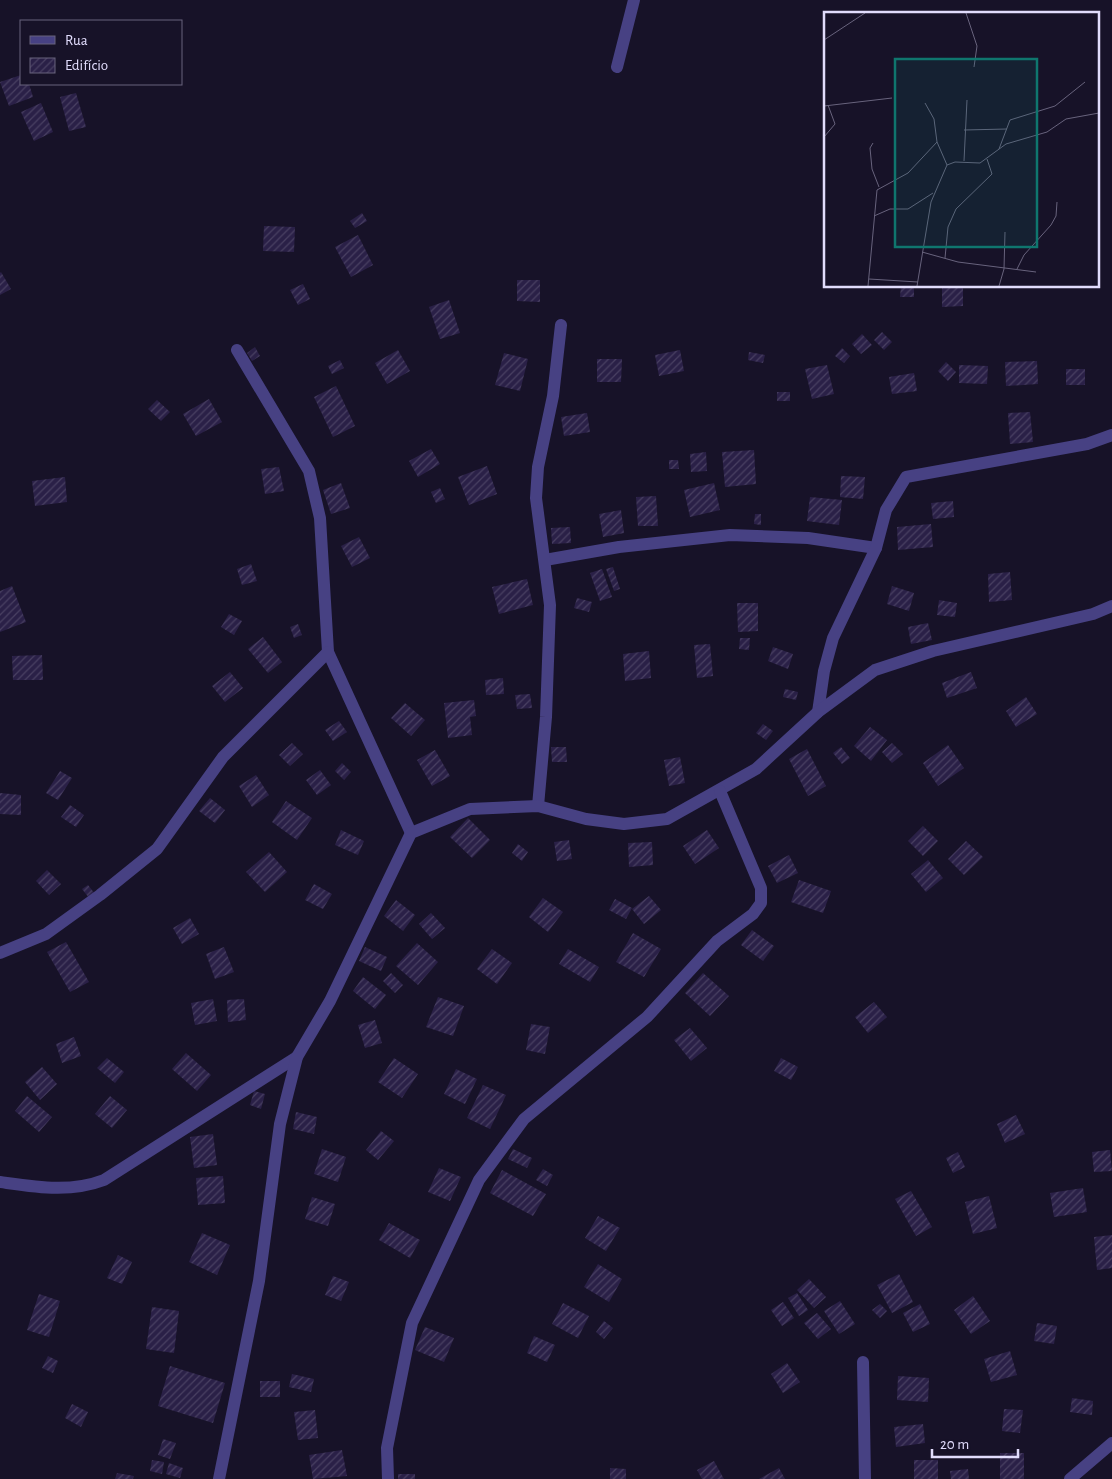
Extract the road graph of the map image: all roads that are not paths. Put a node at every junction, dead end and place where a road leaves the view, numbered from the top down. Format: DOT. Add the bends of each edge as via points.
graph roads {
  1 [pos="634,0"];
  2 [pos="617,67"];
  3 [pos="561,325"];
  4 [pos="237,350"];
  5 [pos="1112,435"];
  6 [pos="876,548"];
  7 [pos="545,560"];
  8 [pos="1112,606"];
  9 [pos="328,652"];
  10 [pos="818,712"];
  11 [pos="720,791"];
  12 [pos="538,806"];
  13 [pos="410,833"];
  14 [pos="0,952"];
  15 [pos="297,1057"];
  16 [pos="0,1182"];
  17 [pos="863,1362"];
  18 [pos="1112,1443"];
  19 [pos="219,1479"];
  20 [pos="388,1479"];
  21 [pos="865,1479"];
  22 [pos="1070,1479"];
  1 -- 2 [label="street"];
  3 -- 7 [label="street" via="554,396 536,490"];
  4 -- 9 [label="street" via="309,471 320,518"];
  5 -- 6 [label="street" via="1087,444 906,477 886,510"];
  6 -- 7 [label="street" via="808,538 730,535 618,547"];
  6 -- 10 [label="street" via="833,638"];
  7 -- 12 [label="street" via="550,605 546,716"];
  8 -- 10 [label="street" via="1093,614 933,651 875,670"];
  9 -- 13 [label="street"];
  9 -- 14 [label="street" via="223,757 157,849 46,934"];
  10 -- 11 [label="street" via="756,769"];
  11 -- 12 [label="street" via="667,819 624,824 586,820"];
  11 -- 20 [label="street" via="760,888 761,903 753,914 717,941 647,1017 524,1119 479,1180 412,1323 387,1448"];
  12 -- 13 [label="street" via="470,809"];
  13 -- 15 [label="street" via="330,1001"];
  15 -- 16 [label="street" via="104,1180 68,1189"];
  15 -- 19 [label="street" via="280,1124 258,1280"];
  17 -- 21 [label="street"];
  18 -- 22 [label="street"];
}
